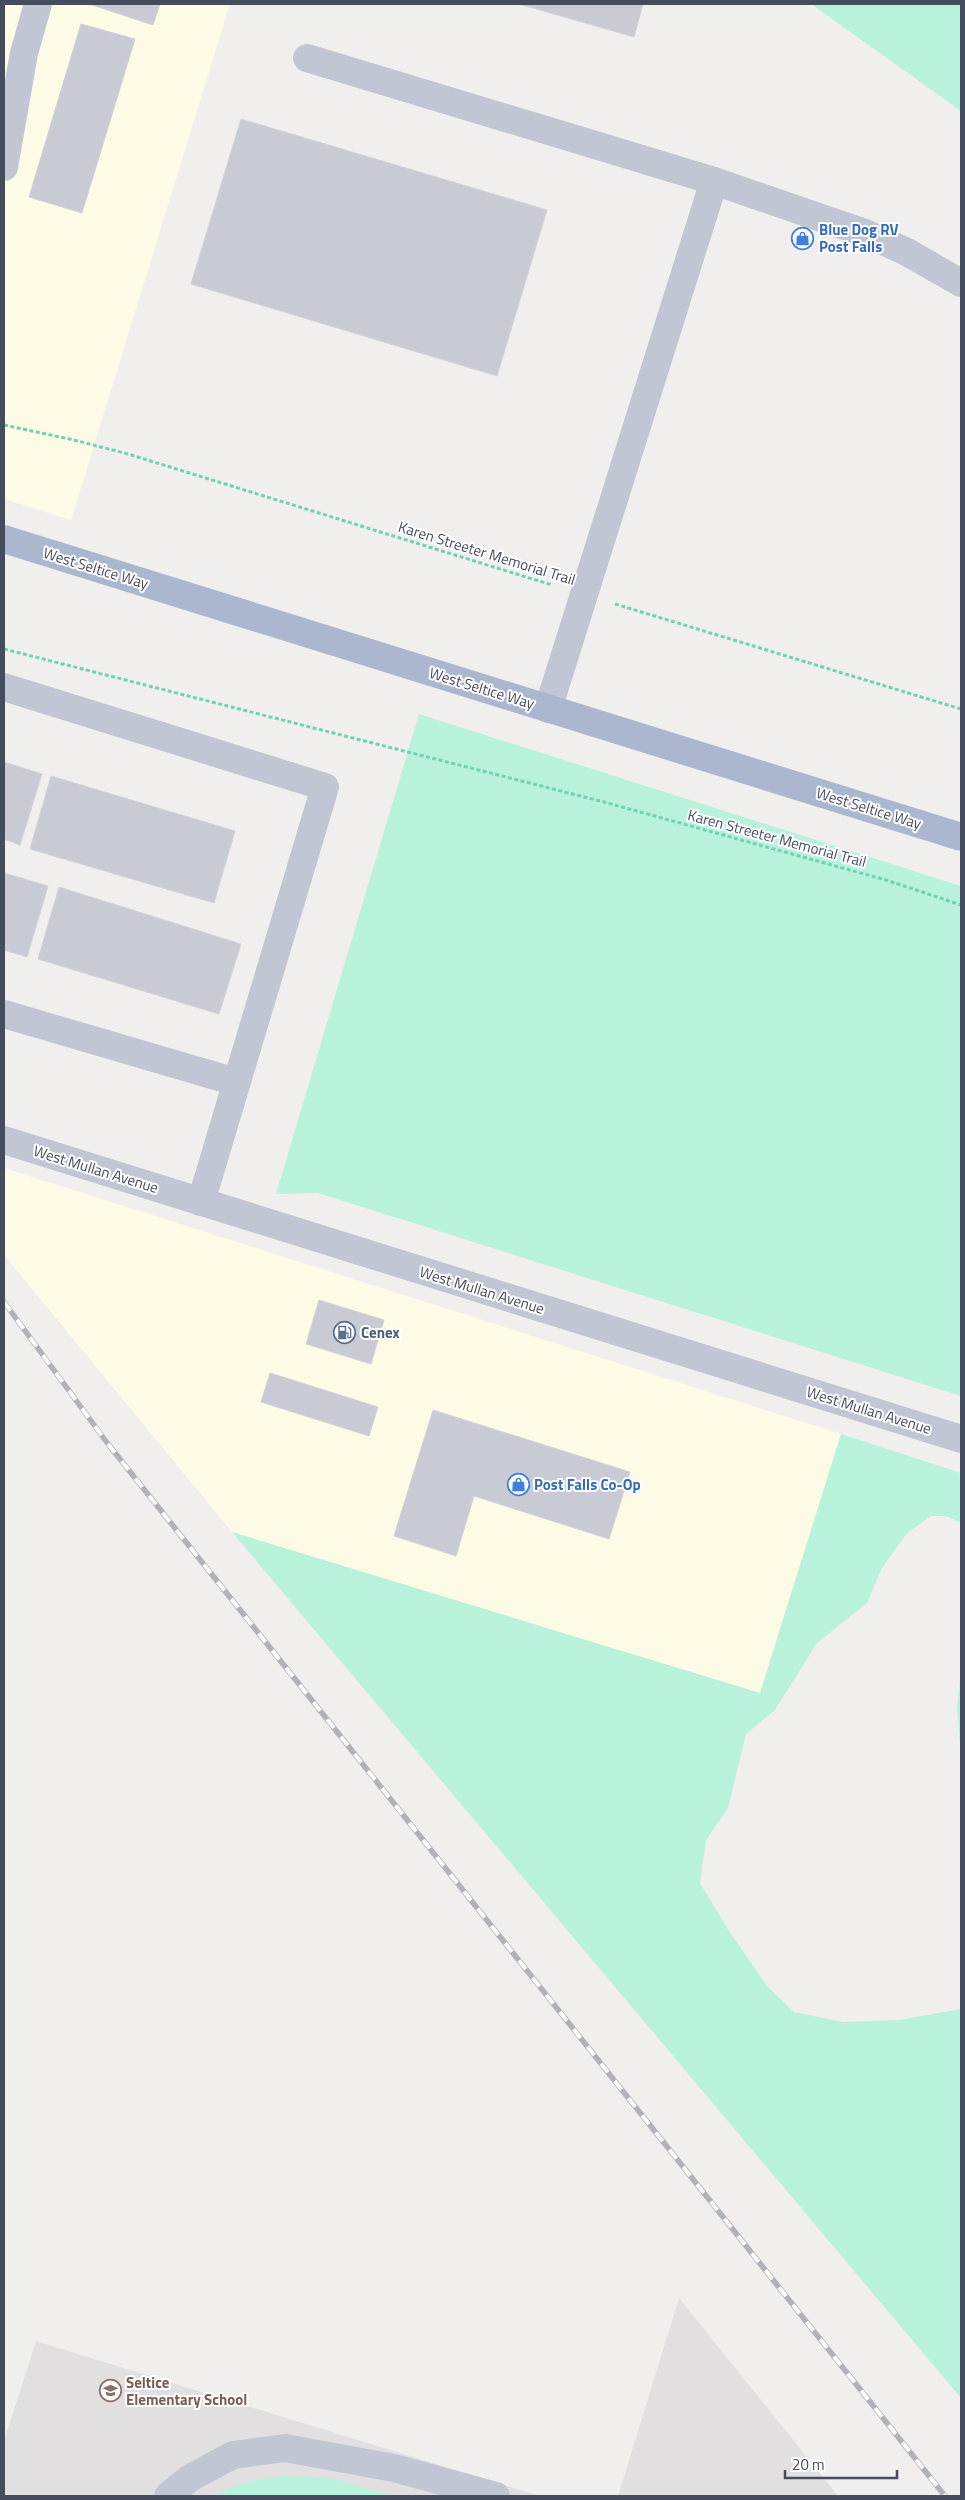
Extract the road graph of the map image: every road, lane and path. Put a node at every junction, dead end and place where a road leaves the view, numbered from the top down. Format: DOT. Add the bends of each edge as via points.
graph roads {
  1 [pos="38,4"];
  2 [pos="14,46"];
  3 [pos="306,58"];
  4 [pos="4,167"];
  5 [pos="714,181"];
  6 [pos="961,283"];
  7 [pos="4,426"];
  8 [pos="4,539"];
  9 [pos="585,595"];
  10 [pos="4,649"];
  11 [pos="4,687"];
  12 [pos="548,709"];
  13 [pos="961,709"];
  14 [pos="961,837"];
  15 [pos="961,905"];
  16 [pos="4,1014"];
  17 [pos="236,1082"];
  18 [pos="4,1140"];
  19 [pos="201,1202"];
  20 [pos="961,1439"];
  21 [pos="168,2496"];
  22 [pos="496,2496"];
  1 -- 2 [label="street"];
  2 -- 4 [label="street"];
  3 -- 5 [label="street"];
  5 -- 6 [label="street" via="865,233 907,252"];
  5 -- 9 [label="street"];
  7 -- 9 [label="path, Karen Streeter Memorial Trail" via="128,454"];
  8 -- 12 [label="main road, West Seltice Way"];
  9 -- 12 [label="street"];
  9 -- 13 [label="path, Karen Streeter Memorial Trail"];
  10 -- 15 [label="path, Karen Streeter Memorial Trail" via="604,802 886,880"];
  11 -- 17 [label="street" via="325,787"];
  12 -- 14 [label="main road, West Seltice Way"];
  16 -- 17 [label="street"];
  17 -- 19 [label="street"];
  18 -- 19 [label="street, West Mullan Avenue"];
  19 -- 20 [label="street, West Mullan Avenue"];
  21 -- 22 [label="street" via="190,2478 233,2455 285,2448 394,2468"];
}
